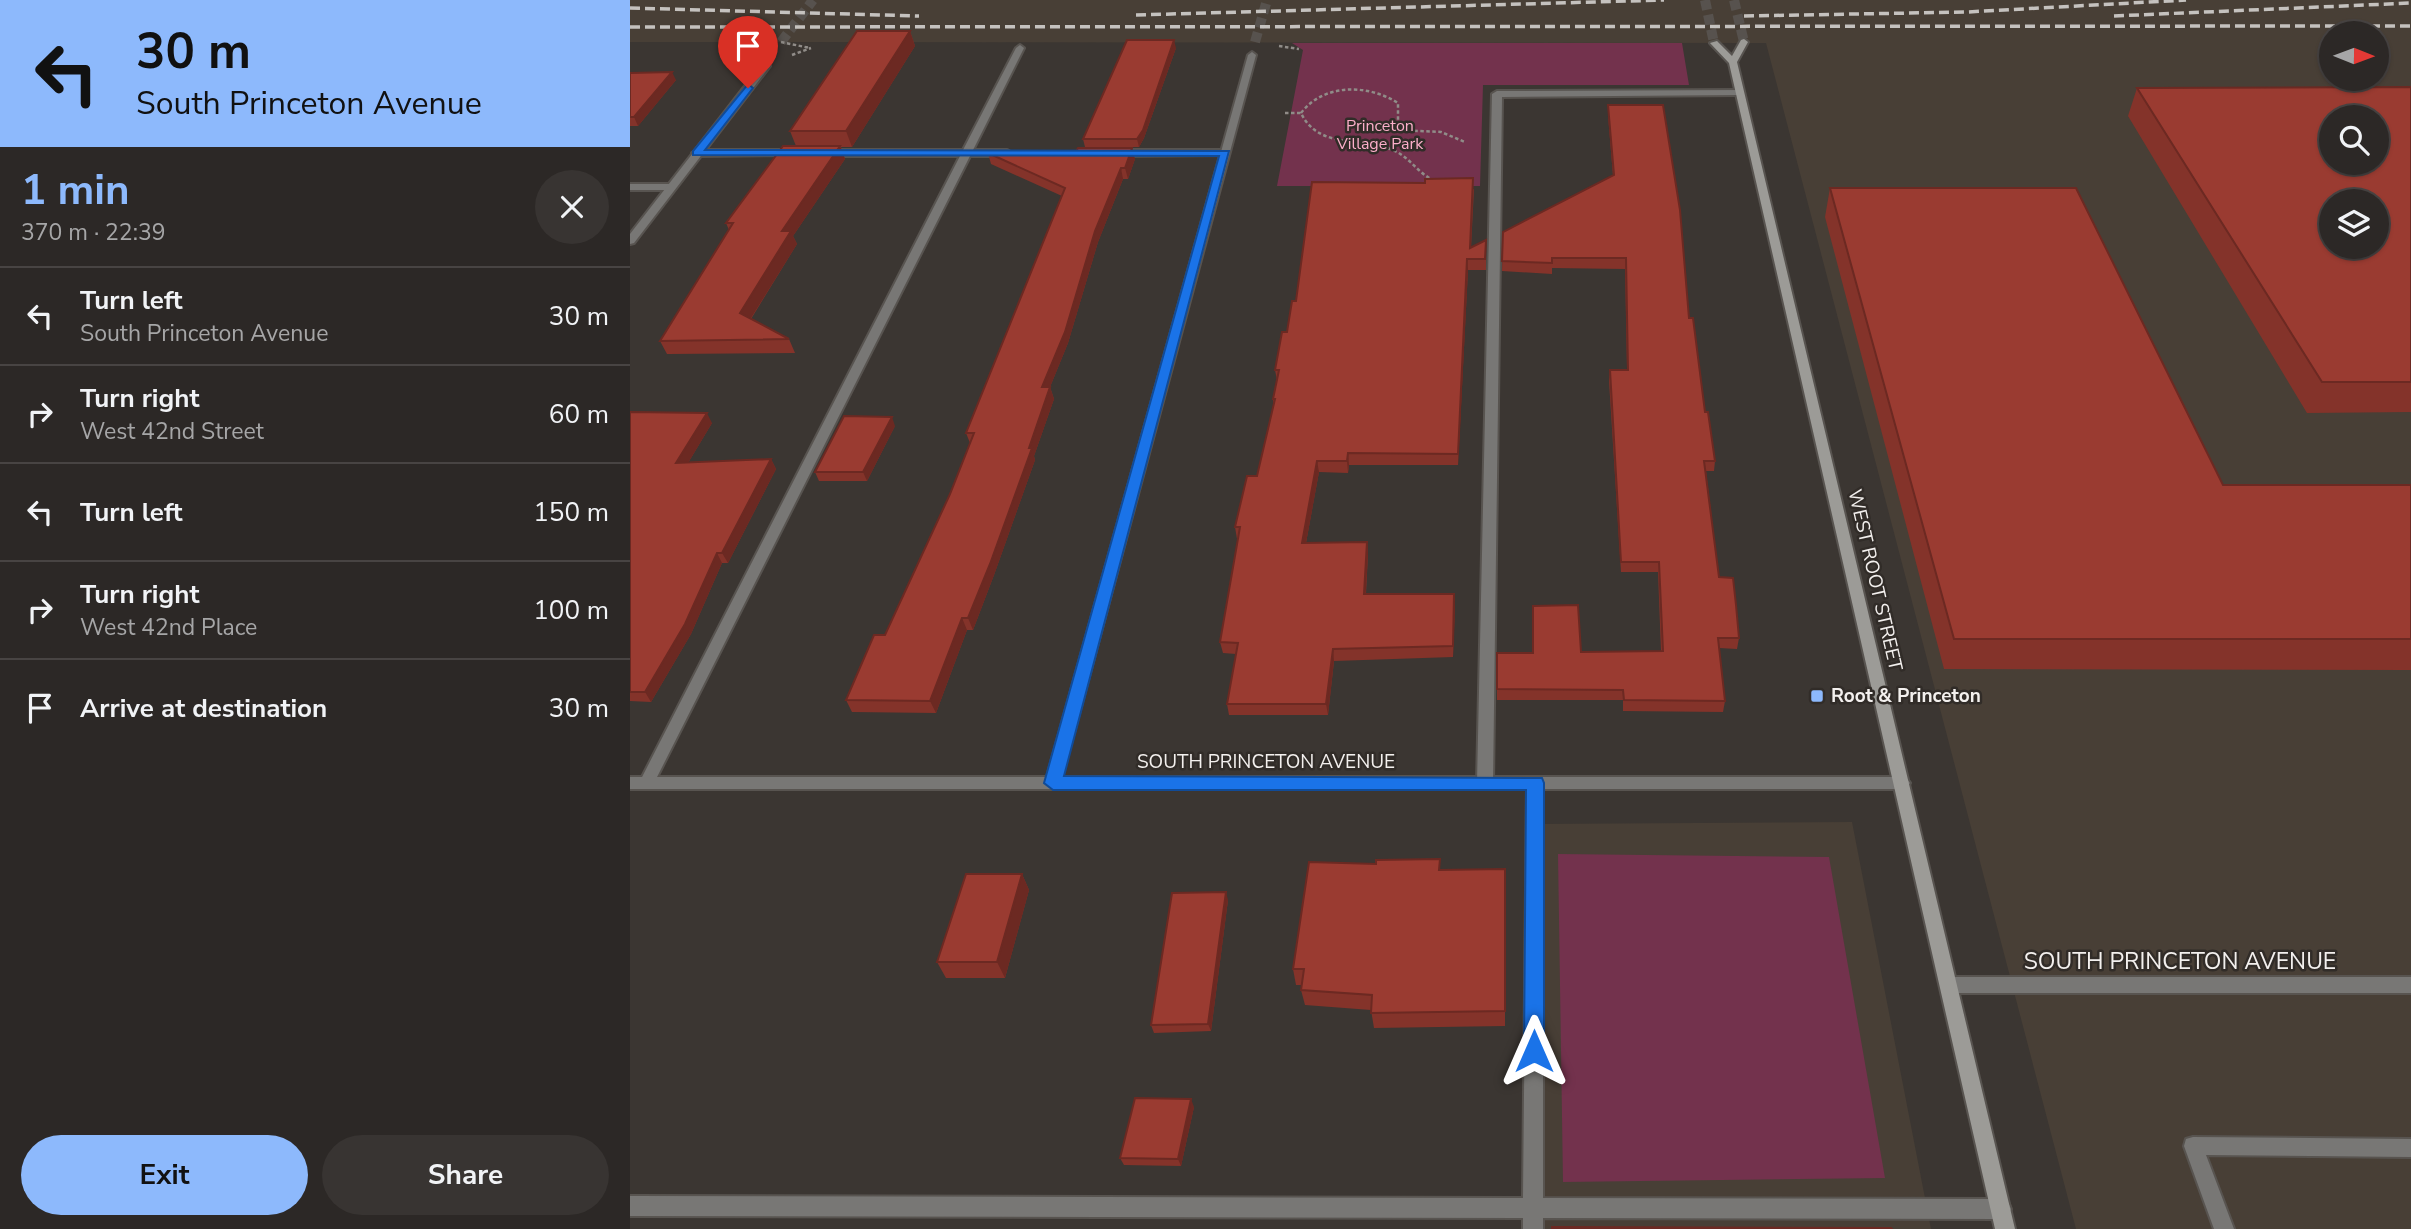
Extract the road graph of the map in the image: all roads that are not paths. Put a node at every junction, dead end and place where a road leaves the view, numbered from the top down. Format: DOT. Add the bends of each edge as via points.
graph roads {
  1 [pos="1714,43"];
  2 [pos="1744,43"];
  3 [pos="1020,48"];
  4 [pos="1252,55"];
  5 [pos="1733,62"];
  6 [pos="765,66"];
  7 [pos="1738,92"];
  8 [pos="696,153"];
  9 [pos="803,153"];
  10 [pos="817,153"];
  11 [pos="967,153"];
  12 [pos="1021,153"];
  13 [pos="1102,153"];
  14 [pos="1225,153"];
  15 [pos="630,187"];
  16 [pos="671,187"];
  17 [pos="630,241"];
  18 [pos="630,783"];
  19 [pos="647,783"];
  20 [pos="1053,783"];
  21 [pos="1485,783"];
  22 [pos="1535,783"];
  23 [pos="1902,783"];
  24 [pos="1949,985"];
  25 [pos="2411,985"];
  26 [pos="2411,1148"];
  27 [pos="630,1206"];
  28 [pos="1533,1208"];
  29 [pos="2001,1209"];
  30 [pos="1533,1229"];
  31 [pos="2005,1229"];
  32 [pos="2224,1229"];
  1 -- 5 [label="street"];
  2 -- 5 [label="street"];
  3 -- 11 [label="street"];
  4 -- 14 [label="street"];
  5 -- 7 [label="street, WEST ROOT STREET"];
  6 -- 8 [label="street"];
  7 -- 21 [label="street" via="1497,94"];
  7 -- 23 [label="street, WEST ROOT STREET"];
  8 -- 9 [label="street"];
  8 -- 16 [label="street"];
  10 -- 11 [label="street"];
  11 -- 12 [label="street"];
  11 -- 19 [label="street"];
  13 -- 14 [label="street"];
  14 -- 20 [label="street"];
  15 -- 16 [label="street"];
  16 -- 17 [label="street"];
  18 -- 19 [label="street, SOUTH PRINCETON AVENUE"];
  19 -- 20 [label="street, SOUTH PRINCETON AVENUE"];
  20 -- 21 [label="street, SOUTH PRINCETON AVENUE"];
  21 -- 22 [label="street, SOUTH PRINCETON AVENUE"];
  22 -- 23 [label="street, SOUTH PRINCETON AVENUE"];
  22 -- 28 [label="street"];
  23 -- 24 [label="street, WEST ROOT STREET"];
  24 -- 25 [label="street, SOUTH PRINCETON AVENUE"];
  24 -- 29 [label="street, WEST ROOT STREET"];
  26 -- 32 [label="street" via="2193,1146"];
  27 -- 28 [label="street"];
  28 -- 29 [label="street"];
  28 -- 30 [label="street"];
  29 -- 31 [label="street, WEST ROOT STREET"];
}
